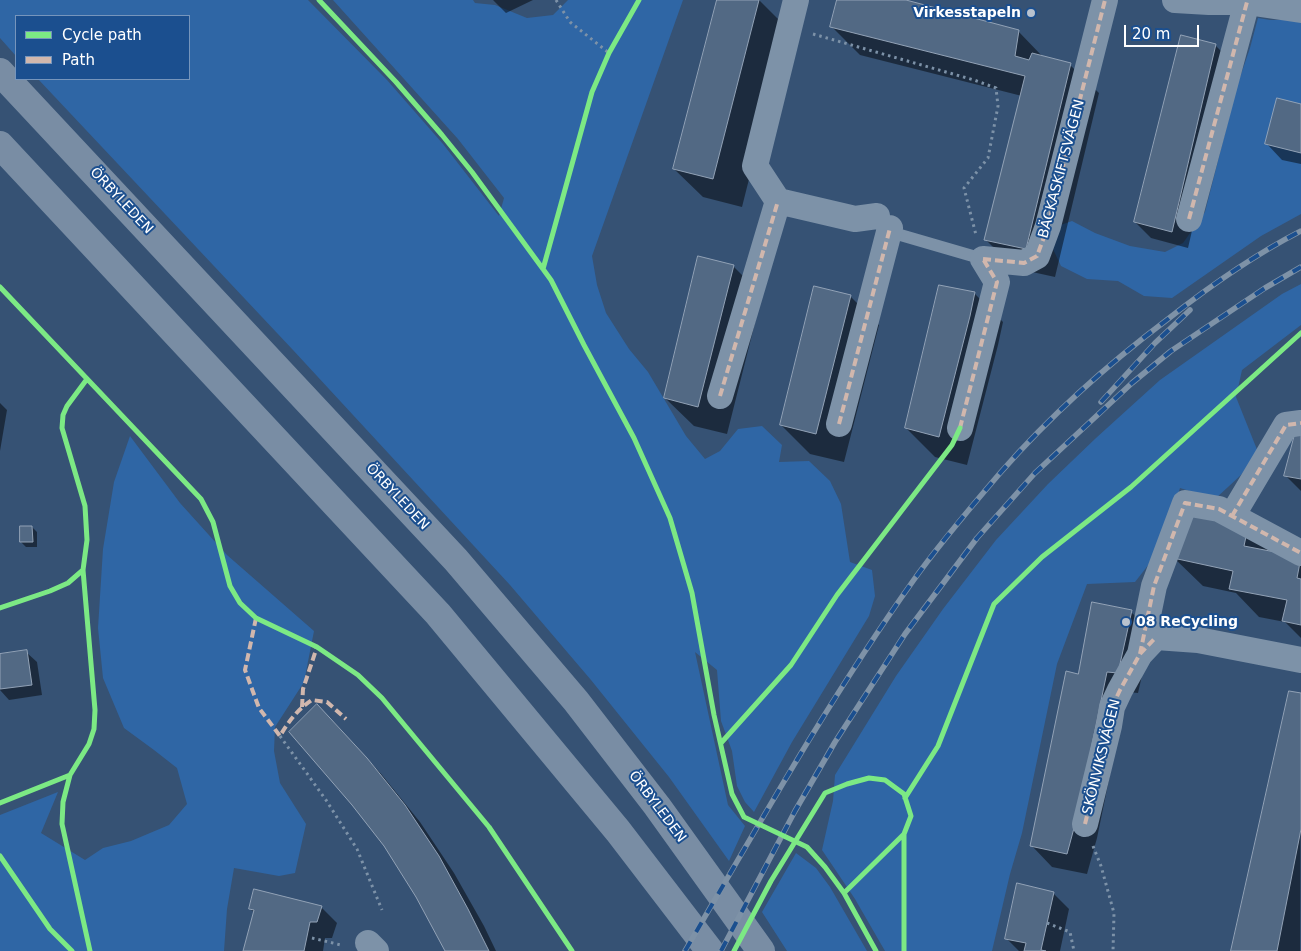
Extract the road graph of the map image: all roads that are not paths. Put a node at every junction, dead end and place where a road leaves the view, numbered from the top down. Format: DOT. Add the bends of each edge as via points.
graph roads {
  1 [pos="796,0"];
  2 [pos="1105,0"];
  3 [pos="1175,0"];
  4 [pos="1263,3"];
  5 [pos="1301,10"];
  6 [pos="0,72"];
  7 [pos="0,145"];
  8 [pos="778,200"];
  9 [pos="1189,219"];
  10 [pos="883,222"];
  11 [pos="983,259"];
  12 [pos="720,396"];
  13 [pos="1301,423"];
  14 [pos="839,424"];
  15 [pos="960,428"];
  16 [pos="1232,516"];
  17 [pos="1301,553"];
  18 [pos="1140,654"];
  19 [pos="1301,660"];
  20 [pos="1085,824"];
  21 [pos="710,951"];
  22 [pos="761,951"];
  1 -- 8 [label="street" via="755,166"];
  2 -- 11 [label="street, BÄCKASKIFTSVÄGEN" via="1037,256 1024,263"];
  3 -- 4 [label="street"];
  4 -- 5 [label="street"];
  4 -- 9 [label="street"];
  6 -- 22 [label="main road, ÖRBYLEDEN" via="456,560 576,701 657,806"];
  7 -- 21 [label="main road" via="438,614 618,831"];
  8 -- 10 [label="street" via="855,219"];
  8 -- 12 [label="street"];
  10 -- 11 [label="lane" via="897,234"];
  10 -- 14 [label="street"];
  11 -- 15 [label="street" via="997,282"];
  13 -- 16 [label="street" via="1286,425"];
  16 -- 17 [label="street, SKÖNVIKSVÄGEN"];
  16 -- 18 [label="street, SKÖNVIKSVÄGEN" via="1218,509 1184,503 1154,586"];
  18 -- 19 [label="street, SKÖNVIKSVÄGEN" via="1156,638 1198,640"];
  18 -- 20 [label="street, SKÖNVIKSVÄGEN" via="1112,707"];
}
